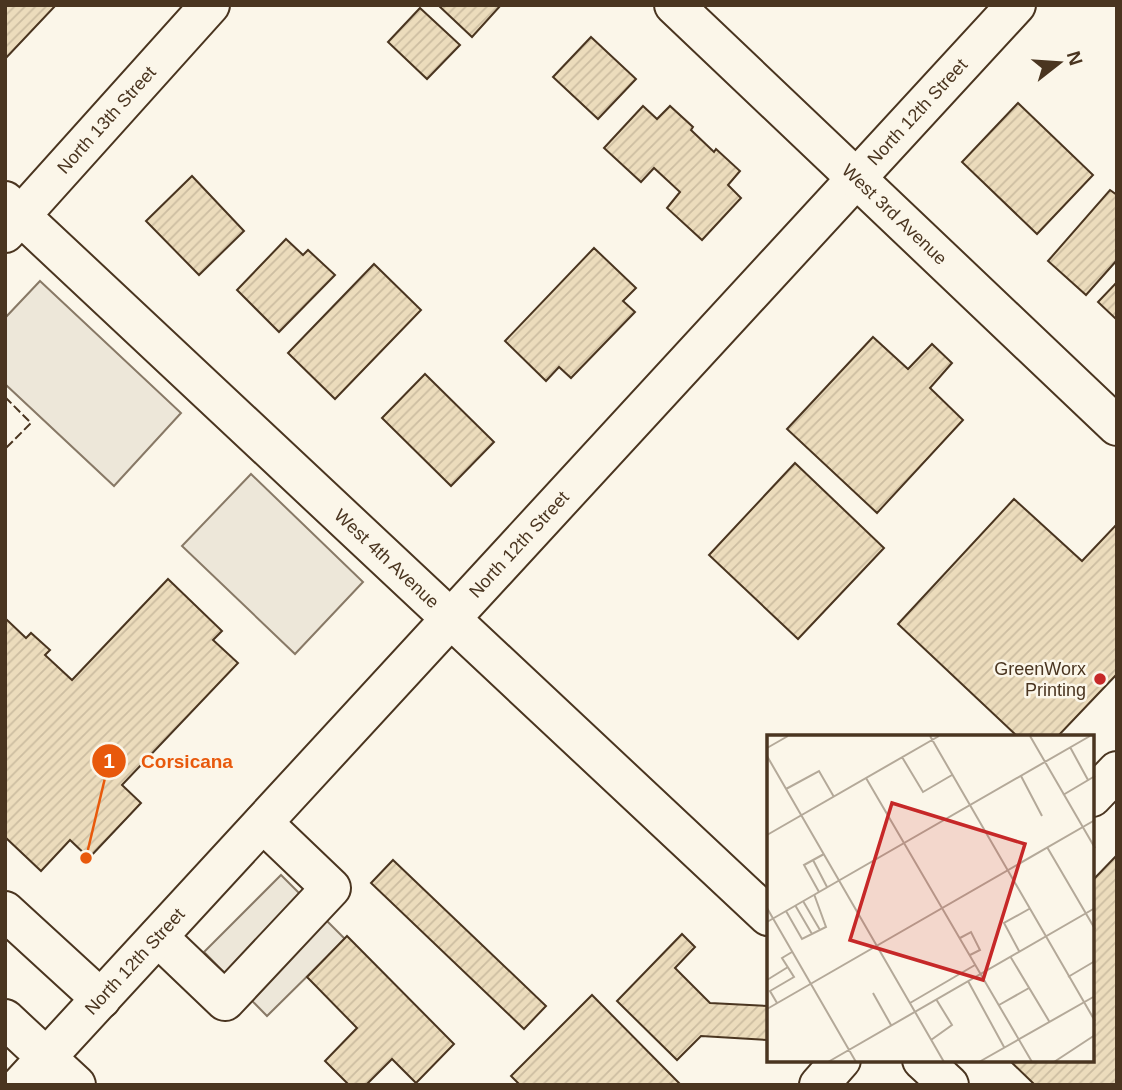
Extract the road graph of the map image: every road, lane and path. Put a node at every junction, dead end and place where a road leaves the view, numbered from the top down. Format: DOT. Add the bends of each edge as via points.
graph roads {
  1 [pos="210,5"];
  2 [pos="674,5"];
  3 [pos="1016,5"];
  4 [pos="856,178"];
  5 [pos="11,217"];
  6 [pos="1117,426"];
  7 [pos="452,618"];
  8 [pos="1117,771"];
  9 [pos="1094,795"];
  10 [pos="263,823"];
  11 [pos="5,911"];
  12 [pos="767,915"];
  13 [pos="158,937"];
  14 [pos="101,999"];
  15 [pos="5,1019"];
  16 [pos="47,1057"];
  17 [pos="839,1062"];
  18 [pos="924,1062"];
  19 [pos="21,1085"];
  20 [pos="76,1085"];
  21 [pos="819,1085"];
  22 [pos="949,1085"];
  1 -- 5 [label="street, North 13th Street"];
  2 -- 4 [label="street, West 3rd Avenue"];
  3 -- 4 [label="street, North 12th Street"];
  4 -- 6 [label="street, West 3rd Avenue"];
  4 -- 7 [label="street, North 12th Street"];
  5 -- 7 [label="street, West 4th Avenue"];
  7 -- 10 [label="street, North 12th Street"];
  7 -- 12 [label="street, West 4th Avenue"];
  8 -- 9 [label="street"];
  10 -- 13 [label="street, North 12th Street"];
  10 -- 13 [label="street" via="331,888 225,1001"];
  11 -- 14 [label="street"];
  13 -- 14 [label="street, North 12th Street"];
  14 -- 16 [label="street, North 12th Street"];
  15 -- 16 [label="street"];
  16 -- 19 [label="street, North 12th Street"];
  16 -- 20 [label="street"];
  17 -- 21 [label="street"];
  18 -- 22 [label="street"];
}
